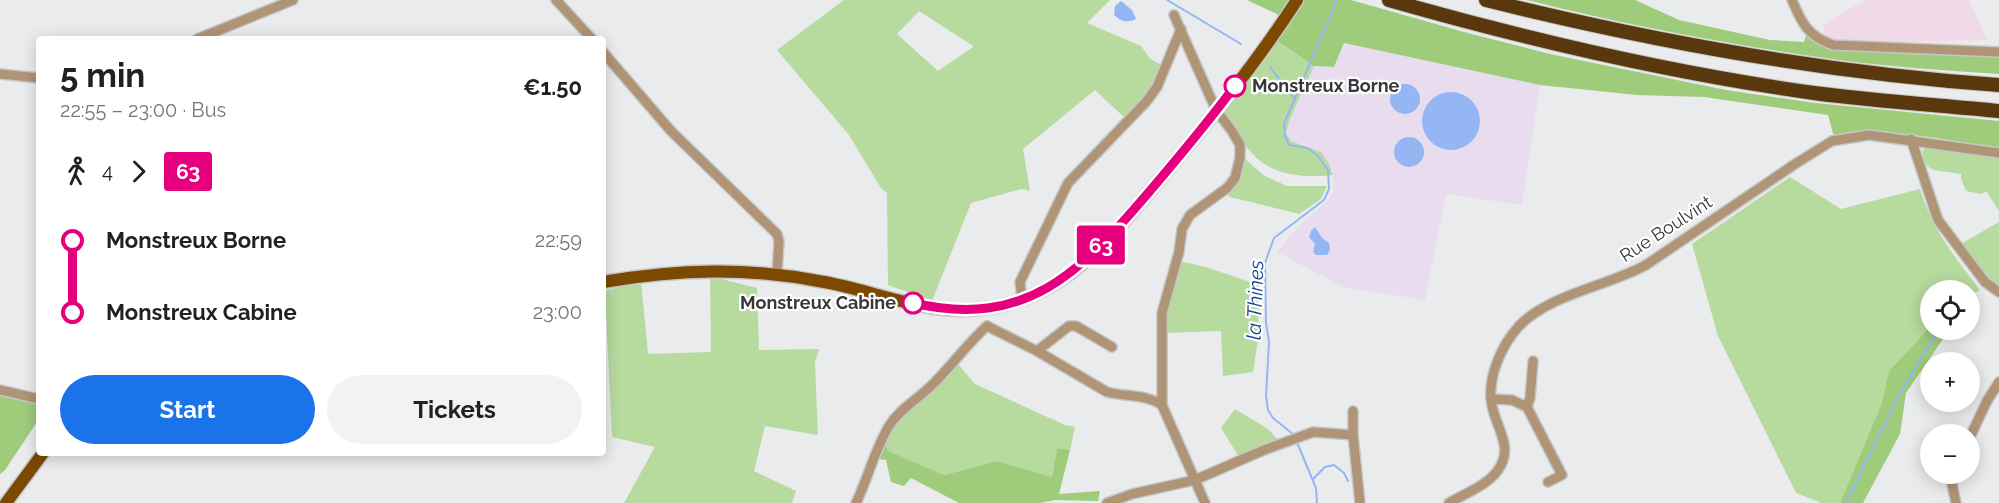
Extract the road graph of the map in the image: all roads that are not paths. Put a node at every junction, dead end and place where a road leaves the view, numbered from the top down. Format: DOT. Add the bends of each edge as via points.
graph roads {
  1 [pos="293,0"];
  2 [pos="556,0"];
  3 [pos="1297,0"];
  4 [pos="1389,0"];
  5 [pos="1486,0"];
  6 [pos="1792,0"];
  7 [pos="1174,15"];
  8 [pos="1181,29"];
  9 [pos="203,36"];
  10 [pos="589,36"];
  11 [pos="1999,52"];
  12 [pos="606,55"];
  13 [pos="0,74"];
  14 [pos="36,78"];
  15 [pos="1999,85"];
  16 [pos="1216,110"];
  17 [pos="1999,111"];
  18 [pos="1911,140"];
  19 [pos="1999,153"];
  20 [pos="777,274"];
  21 [pos="606,282"];
  22 [pos="1999,292"];
  23 [pos="1022,300"];
  24 [pos="986,309"];
  25 [pos="987,326"];
  26 [pos="1112,347"];
  27 [pos="1037,351"];
  28 [pos="1533,361"];
  29 [pos="1999,382"];
  30 [pos="0,390"];
  31 [pos="36,398"];
  32 [pos="1491,399"];
  33 [pos="1162,405"];
  34 [pos="1527,407"];
  35 [pos="1353,411"];
  36 [pos="1976,424"];
  37 [pos="1353,435"];
  38 [pos="41,456"];
  39 [pos="1195,480"];
  40 [pos="1548,482"];
  41 [pos="1952,484"];
  42 [pos="6,503"];
  43 [pos="856,503"];
  44 [pos="1107,503"];
  45 [pos="1205,503"];
  46 [pos="1360,503"];
  47 [pos="1449,503"];
  48 [pos="1956,503"];
  1 -- 9 [label="street"];
  2 -- 10 [label="street"];
  3 -- 16 [label="main road"];
  4 -- 17 [label="highway" via="1553,44 1718,78 1816,93"];
  5 -- 15 [label="highway" via="1732,54"];
  6 -- 11 [label="street" via="1800,20 1813,36 1833,45"];
  7 -- 8 [label="street"];
  8 -- 16 [label="street"];
  8 -- 23 [label="street" via="1152,94 1068,183 1020,282"];
  12 -- 20 [label="street" via="671,131 777,234"];
  13 -- 14 [label="street"];
  16 -- 23 [label="main road" via="1136,208 1089,257 1056,283"];
  16 -- 33 [label="street" via="1232,131 1240,158 1235,178 1216,198 1190,215 1182,229 1162,313"];
  18 -- 19 [label="street, Rue Boulvint"];
  18 -- 22 [label="street" via="1938,220 1985,282"];
  18 -- 32 [label="street, Rue Boulvint" via="1869,135 1832,141 1646,266 1534,314 1520,325 1500,355"];
  20 -- 21 [label="main road" via="705,270"];
  20 -- 24 [label="main road" via="930,307"];
  23 -- 24 [label="main road"];
  24 -- 25 [label="street"];
  25 -- 27 [label="street"];
  25 -- 43 [label="street" via="889,426"];
  26 -- 27 [label="street" via="1076,326 1069,326"];
  27 -- 33 [label="street" via="1107,392 1154,399"];
  28 -- 34 [label="street"];
  29 -- 36 [label="street"];
  30 -- 31 [label="street"];
  32 -- 34 [label="street" via="1512,400"];
  32 -- 47 [label="street, Rue Boulvint" via="1505,457 1497,472"];
  33 -- 39 [label="street"];
  34 -- 40 [label="street" via="1562,475"];
  35 -- 37 [label="street"];
  37 -- 39 [label="street" via="1321,432 1296,438"];
  37 -- 46 [label="street"];
  38 -- 42 [label="main road"];
  39 -- 44 [label="street"];
  39 -- 45 [label="street"];
  41 -- 48 [label="street"];
}
